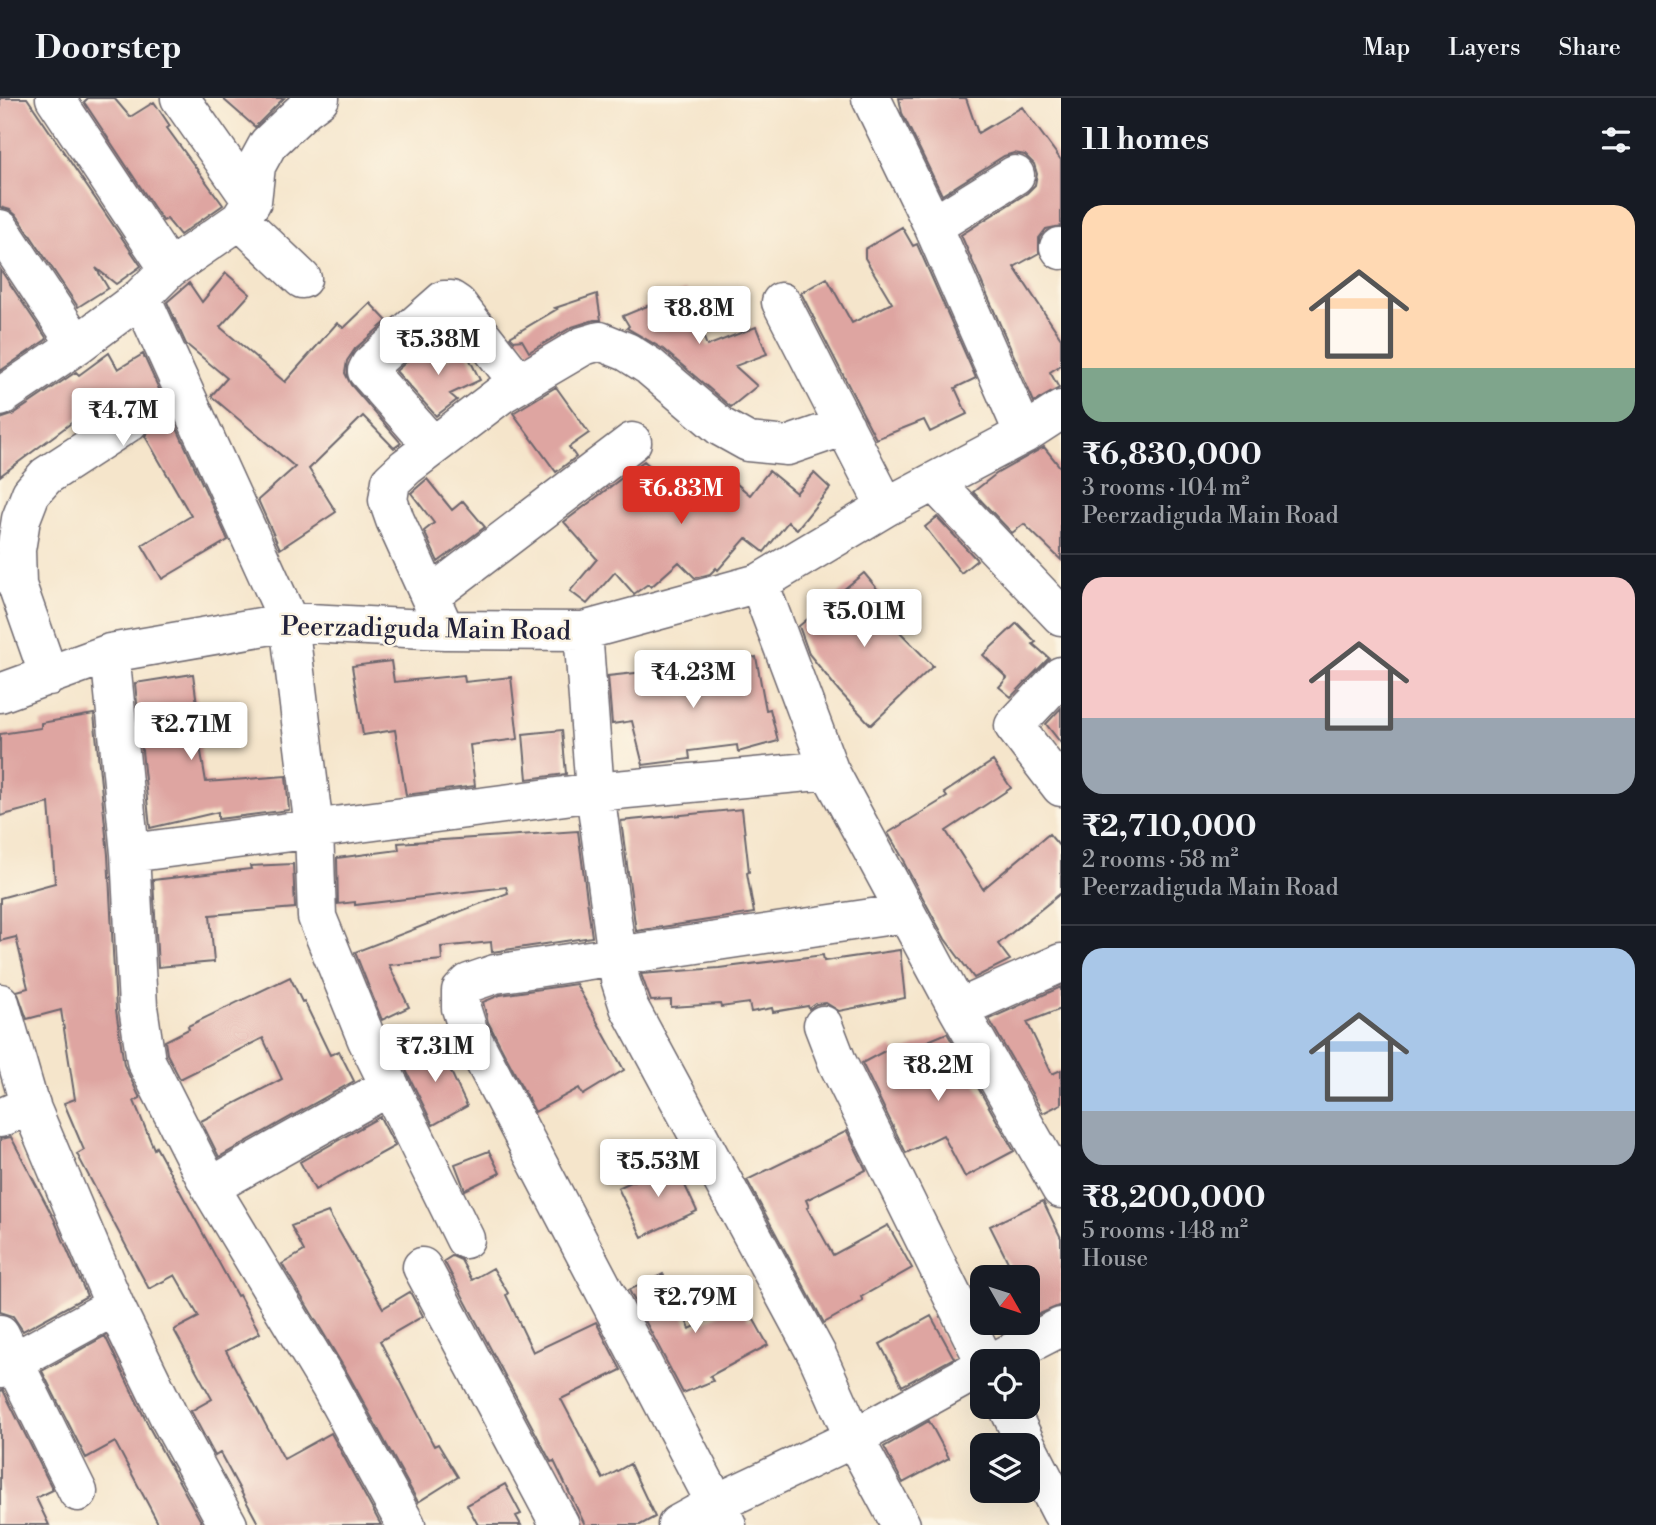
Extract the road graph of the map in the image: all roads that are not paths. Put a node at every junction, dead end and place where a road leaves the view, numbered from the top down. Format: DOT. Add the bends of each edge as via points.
graph roads {
  1 [pos="55,98"];
  2 [pos="180,98"];
  3 [pos="320,98"];
  4 [pos="871,98"];
  5 [pos="1015,175"];
  6 [pos="246,211"];
  7 [pos="933,226"];
  8 [pos="0,229"];
  9 [pos="169,269"];
  10 [pos="302,279"];
  11 [pos="141,297"];
  12 [pos="781,302"];
  13 [pos="77,345"];
  14 [pos="519,383"];
  15 [pos="0,397"];
  16 [pos="1061,410"];
  17 [pos="129,422"];
  18 [pos="845,426"];
  19 [pos="1024,434"];
  20 [pos="632,442"];
  21 [pos="433,446"];
  22 [pos="935,483"];
  23 [pos="886,508"];
  24 [pos="759,583"];
  25 [pos="437,613"];
  26 [pos="1061,616"];
  27 [pos="289,622"];
  28 [pos="583,631"];
  29 [pos="110,653"];
  30 [pos="1061,676"];
  31 [pos="17,678"];
  32 [pos="829,770"];
  33 [pos="1061,787"];
  34 [pos="595,792"];
  35 [pos="314,830"];
  36 [pos="130,853"];
  37 [pos="906,913"];
  38 [pos="618,956"];
  39 [pos="1061,963"];
  40 [pos="0,1003"];
  41 [pos="958,1009"];
  42 [pos="823,1025"];
  43 [pos="390,1086"];
  44 [pos="15,1111"];
  45 [pos="210,1187"];
  46 [pos="1061,1189"];
  47 [pos="465,1239"];
  48 [pos="422,1267"];
  49 [pos="115,1306"];
  50 [pos="1061,1327"];
  51 [pos="979,1349"];
  52 [pos="1018,1349"];
  53 [pos="4,1355"];
  54 [pos="970,1374"];
  55 [pos="854,1438"];
  56 [pos="1040,1471"];
  57 [pos="78,1492"];
  58 [pos="1061,1512"];
  59 [pos="721,1514"];
  60 [pos="228,1525"];
  61 [pos="406,1525"];
  62 [pos="560,1525"];
  63 [pos="677,1525"];
  64 [pos="901,1525"];
  1 -- 9 [label="street"];
  2 -- 6 [label="street"];
  3 -- 6 [label="street" via="268,144 256,166"];
  4 -- 7 [label="street"];
  5 -- 7 [label="street"];
  6 -- 9 [label="street"];
  6 -- 10 [label="street"];
  7 -- 19 [label="street"];
  8 -- 13 [label="street"];
  9 -- 11 [label="street"];
  11 -- 13 [label="street"];
  11 -- 27 [label="street"];
  12 -- 18 [label="street"];
  13 -- 15 [label="street"];
  14 -- 18 [label="street" via="600,341 649,366 721,427 748,442 787,446"];
  14 -- 21 [label="street"];
  14 -- 21 [label="street" via="457,304 444,300 368,370"];
  16 -- 19 [label="street, Peerzadiguda Main Road"];
  17 -- 31 [label="street" via="46,476 31,493 16,550"];
  18 -- 23 [label="street"];
  19 -- 22 [label="street, Peerzadiguda Main Road"];
  20 -- 25 [label="street"];
  21 -- 25 [label="street" via="391,481 388,500"];
  22 -- 23 [label="street, Peerzadiguda Main Road"];
  22 -- 26 [label="street"];
  23 -- 24 [label="street, Peerzadiguda Main Road"];
  24 -- 28 [label="street, Peerzadiguda Main Road"];
  24 -- 32 [label="street"];
  25 -- 27 [label="street, Peerzadiguda Main Road"];
  25 -- 28 [label="street, Peerzadiguda Main Road"];
  27 -- 29 [label="street, Peerzadiguda Main Road"];
  27 -- 35 [label="street"];
  28 -- 34 [label="street"];
  29 -- 31 [label="street, Peerzadiguda Main Road"];
  29 -- 36 [label="street"];
  30 -- 33 [label="street" via="1014,726"];
  32 -- 34 [label="street"];
  32 -- 37 [label="street"];
  34 -- 35 [label="street"];
  34 -- 38 [label="street"];
  35 -- 36 [label="street"];
  35 -- 43 [label="street" via="317,916"];
  36 -- 45 [label="street" via="144,1052"];
  37 -- 38 [label="street"];
  37 -- 41 [label="street"];
  38 -- 55 [label="street" via="629,1007 817,1355"];
  38 -- 59 [label="street" via="495,974 469,983 461,991 461,1008 468,1030"];
  39 -- 41 [label="street"];
  40 -- 44 [label="street"];
  41 -- 46 [label="street"];
  42 -- 51 [label="street"];
  43 -- 45 [label="street"];
  43 -- 47 [label="street"];
  44 -- 49 [label="street"];
  45 -- 61 [label="street" via="330,1386"];
  48 -- 62 [label="street"];
  49 -- 53 [label="street"];
  49 -- 60 [label="street"];
  50 -- 52 [label="street"];
  53 -- 57 [label="street"];
  54 -- 55 [label="street"];
  55 -- 59 [label="street"];
  55 -- 64 [label="street"];
  56 -- 58 [label="street"];
  59 -- 63 [label="street"];
}
